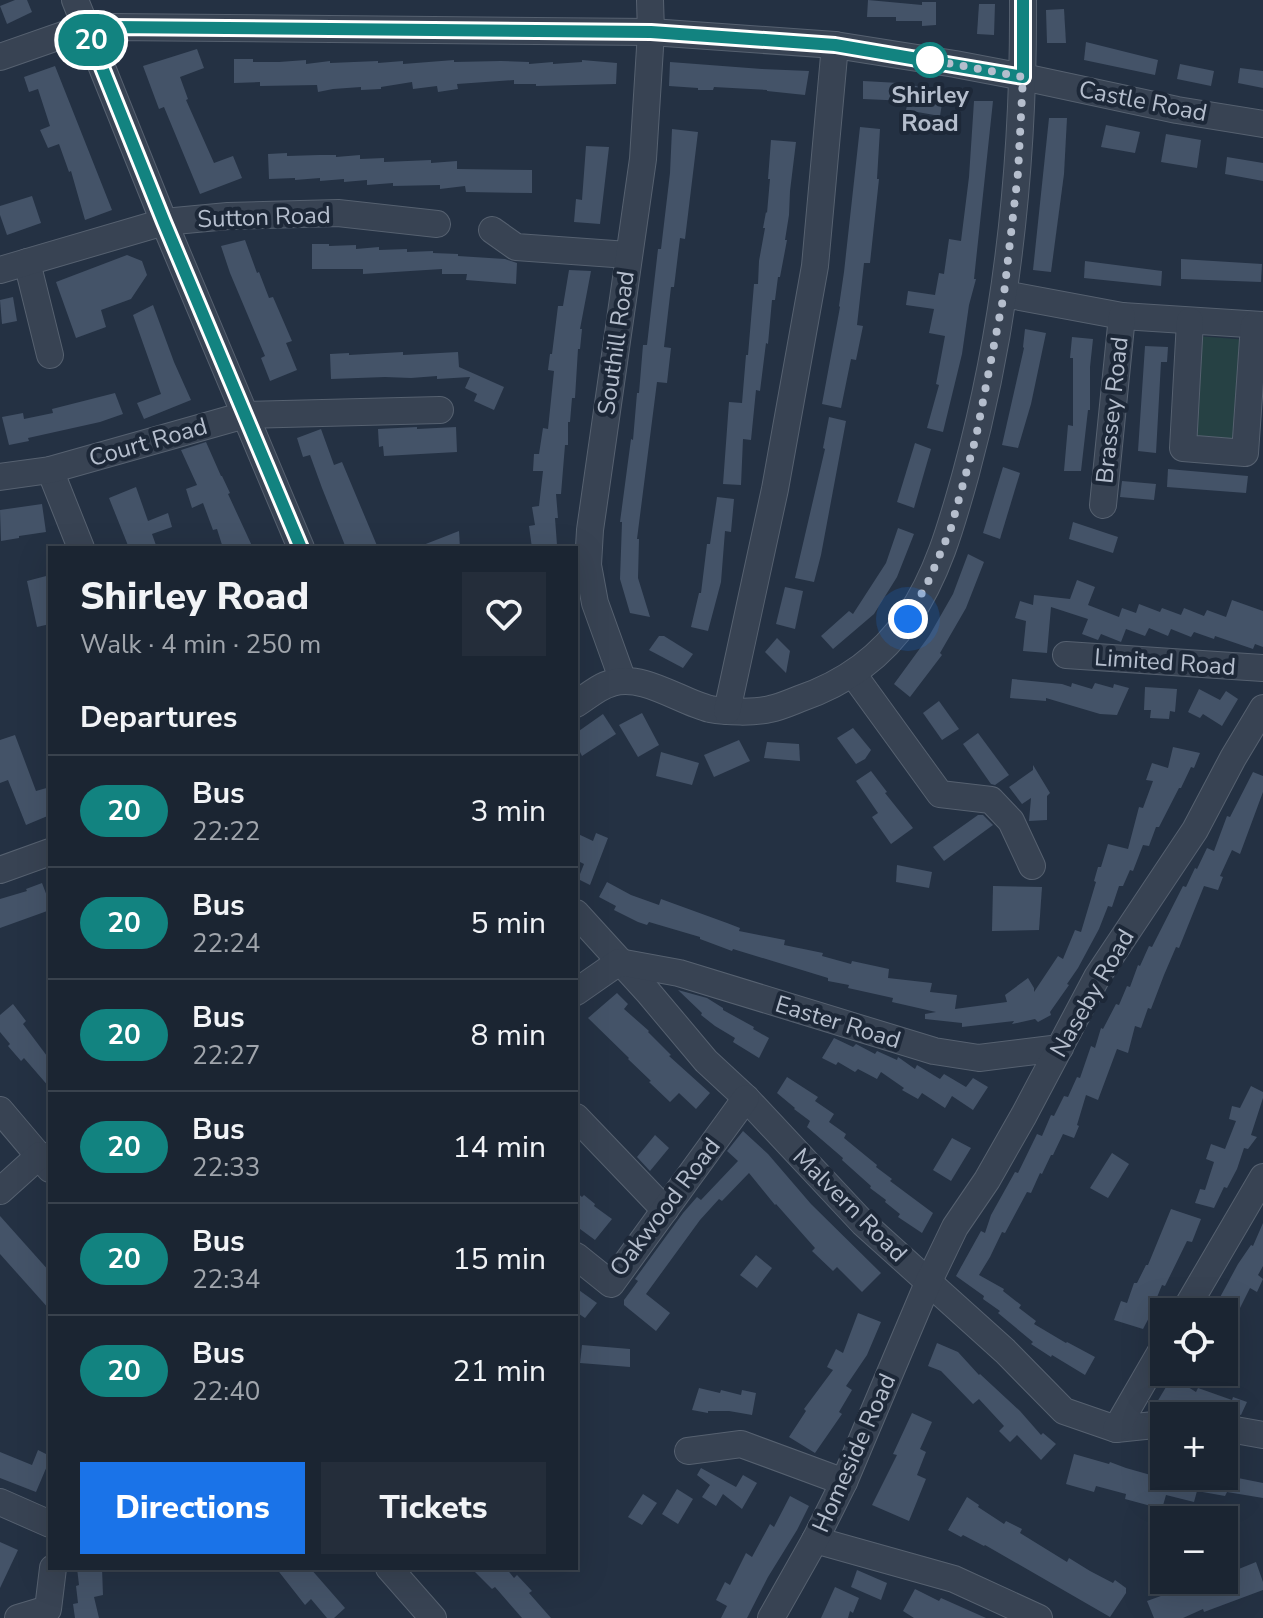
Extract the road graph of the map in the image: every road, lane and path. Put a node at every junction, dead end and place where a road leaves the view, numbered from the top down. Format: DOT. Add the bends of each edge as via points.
graph roads {
  1 [pos="75,0"];
  2 [pos="650,0"];
  3 [pos="1023,0"];
  4 [pos="88,31"];
  5 [pos="651,32"];
  6 [pos="835,45"];
  7 [pos="0,57"];
  8 [pos="1023,77"];
  9 [pos="1263,124"];
  10 [pos="164,222"];
  11 [pos="437,224"];
  12 [pos="492,230"];
  13 [pos="628,255"];
  14 [pos="27,262"];
  15 [pos="0,270"];
  16 [pos="1004,294"];
  17 [pos="1122,316"];
  18 [pos="1190,321"];
  19 [pos="1258,325"];
  20 [pos="50,355"];
  21 [pos="440,410"];
  22 [pos="245,415"];
  23 [pos="50,470"];
  24 [pos="0,477"];
  25 [pos="1103,505"];
  26 [pos="80,546"];
  27 [pos="300,546"];
  28 [pos="1066,655"];
  29 [pos="1263,668"];
  30 [pos="853,674"];
  31 [pos="623,681"];
  32 [pos="578,703"];
  33 [pos="1263,708"];
  34 [pos="727,711"];
  35 [pos="48,852"];
  36 [pos="3,862"];
  37 [pos="1032,866"];
  38 [pos="578,915"];
  39 [pos="619,962"];
  40 [pos="578,991"];
  41 [pos="1060,1048"];
  42 [pos="746,1098"];
  43 [pos="0,1110"];
  44 [pos="578,1119"];
  45 [pos="45,1162"];
  46 [pos="1263,1177"];
  47 [pos="0,1191"];
  48 [pos="665,1210"];
  49 [pos="578,1258"];
  50 [pos="928,1283"];
  51 [pos="1192,1298"];
  52 [pos="1150,1370"];
  53 [pos="1150,1425"];
  54 [pos="1116,1429"];
  55 [pos="1238,1431"];
  56 [pos="1263,1435"];
  57 [pos="688,1451"];
  58 [pos="844,1482"];
  59 [pos="0,1502"];
  60 [pos="48,1523"];
  61 [pos="815,1540"];
  62 [pos="53,1570"];
  63 [pos="391,1570"];
  64 [pos="49,1614"];
  65 [pos="18,1618"];
  66 [pos="433,1618"];
  67 [pos="771,1618"];
  68 [pos="1039,1618"];
  1 -- 4 [label="street"];
  2 -- 5 [label="street, Southill Road"];
  3 -- 8 [label="street"];
  4 -- 5 [label="street, Castle Road" via="110,27"];
  4 -- 7 [label="street, Castle Road"];
  4 -- 10 [label="street"];
  5 -- 6 [label="street, Castle Road"];
  5 -- 13 [label="street, Southill Road" via="643,159"];
  6 -- 8 [label="street, Castle Road"];
  6 -- 34 [label="street" via="815,266 775,489"];
  8 -- 9 [label="street, Castle Road"];
  8 -- 16 [label="street"];
  10 -- 11 [label="street, Sutton Road" via="338,213"];
  10 -- 14 [label="street, Sutton Road"];
  10 -- 22 [label="street"];
  12 -- 13 [label="street" via="516,247"];
  13 -- 31 [label="street, Southill Road" via="588,565 595,603"];
  14 -- 15 [label="street, Sutton Road"];
  14 -- 20 [label="street"];
  16 -- 17 [label="street, Brassey Road"];
  16 -- 30 [label="street" via="976,437 951,528 908,619"];
  17 -- 18 [label="street, Brassey Road"];
  17 -- 25 [label="street, Brassey Road"];
  18 -- 19 [label="street, Brassey Road"];
  18 -- 19 [label="street, Brassey Road" via="1183,448 1245,453"];
  21 -- 22 [label="street, Court Road"];
  22 -- 23 [label="street, Court Road"];
  22 -- 27 [label="street"];
  23 -- 24 [label="street, Court Road"];
  23 -- 26 [label="street"];
  28 -- 29 [label="street, Limited Road"];
  30 -- 34 [label="street" via="768,710"];
  30 -- 37 [label="street" via="940,794 991,800 1011,821"];
  31 -- 32 [label="street"];
  31 -- 34 [label="street"];
  33 -- 41 [label="street, Naseby Road" via="1195,830 1097,977"];
  35 -- 36 [label="street"];
  38 -- 39 [label="street, Malvern Road"];
  39 -- 40 [label="street"];
  39 -- 41 [label="street, Easter Road" via="679,973 934,1051 979,1058"];
  39 -- 42 [label="street, Malvern Road"];
  41 -- 50 [label="street, Naseby Road"];
  42 -- 48 [label="street, Oakwood Road"];
  42 -- 50 [label="street, Malvern Road" via="863,1223"];
  43 -- 45 [label="street"];
  44 -- 48 [label="street"];
  45 -- 47 [label="street"];
  46 -- 51 [label="street"];
  48 -- 49 [label="street, Oakwood Road" via="611,1284"];
  50 -- 54 [label="street, Malvern Road" via="1064,1411"];
  50 -- 58 [label="street, Homeside Road"];
  52 -- 54 [label="street"];
  53 -- 54 [label="street, Malvern Road"];
  55 -- 56 [label="street"];
  57 -- 58 [label="street" via="741,1444"];
  58 -- 61 [label="street, Homeside Road"];
  59 -- 60 [label="street"];
  61 -- 67 [label="street, Homeside Road"];
  61 -- 68 [label="street" via="954,1579"];
  62 -- 64 [label="street"];
  63 -- 66 [label="street"];
  64 -- 65 [label="street"];
}
